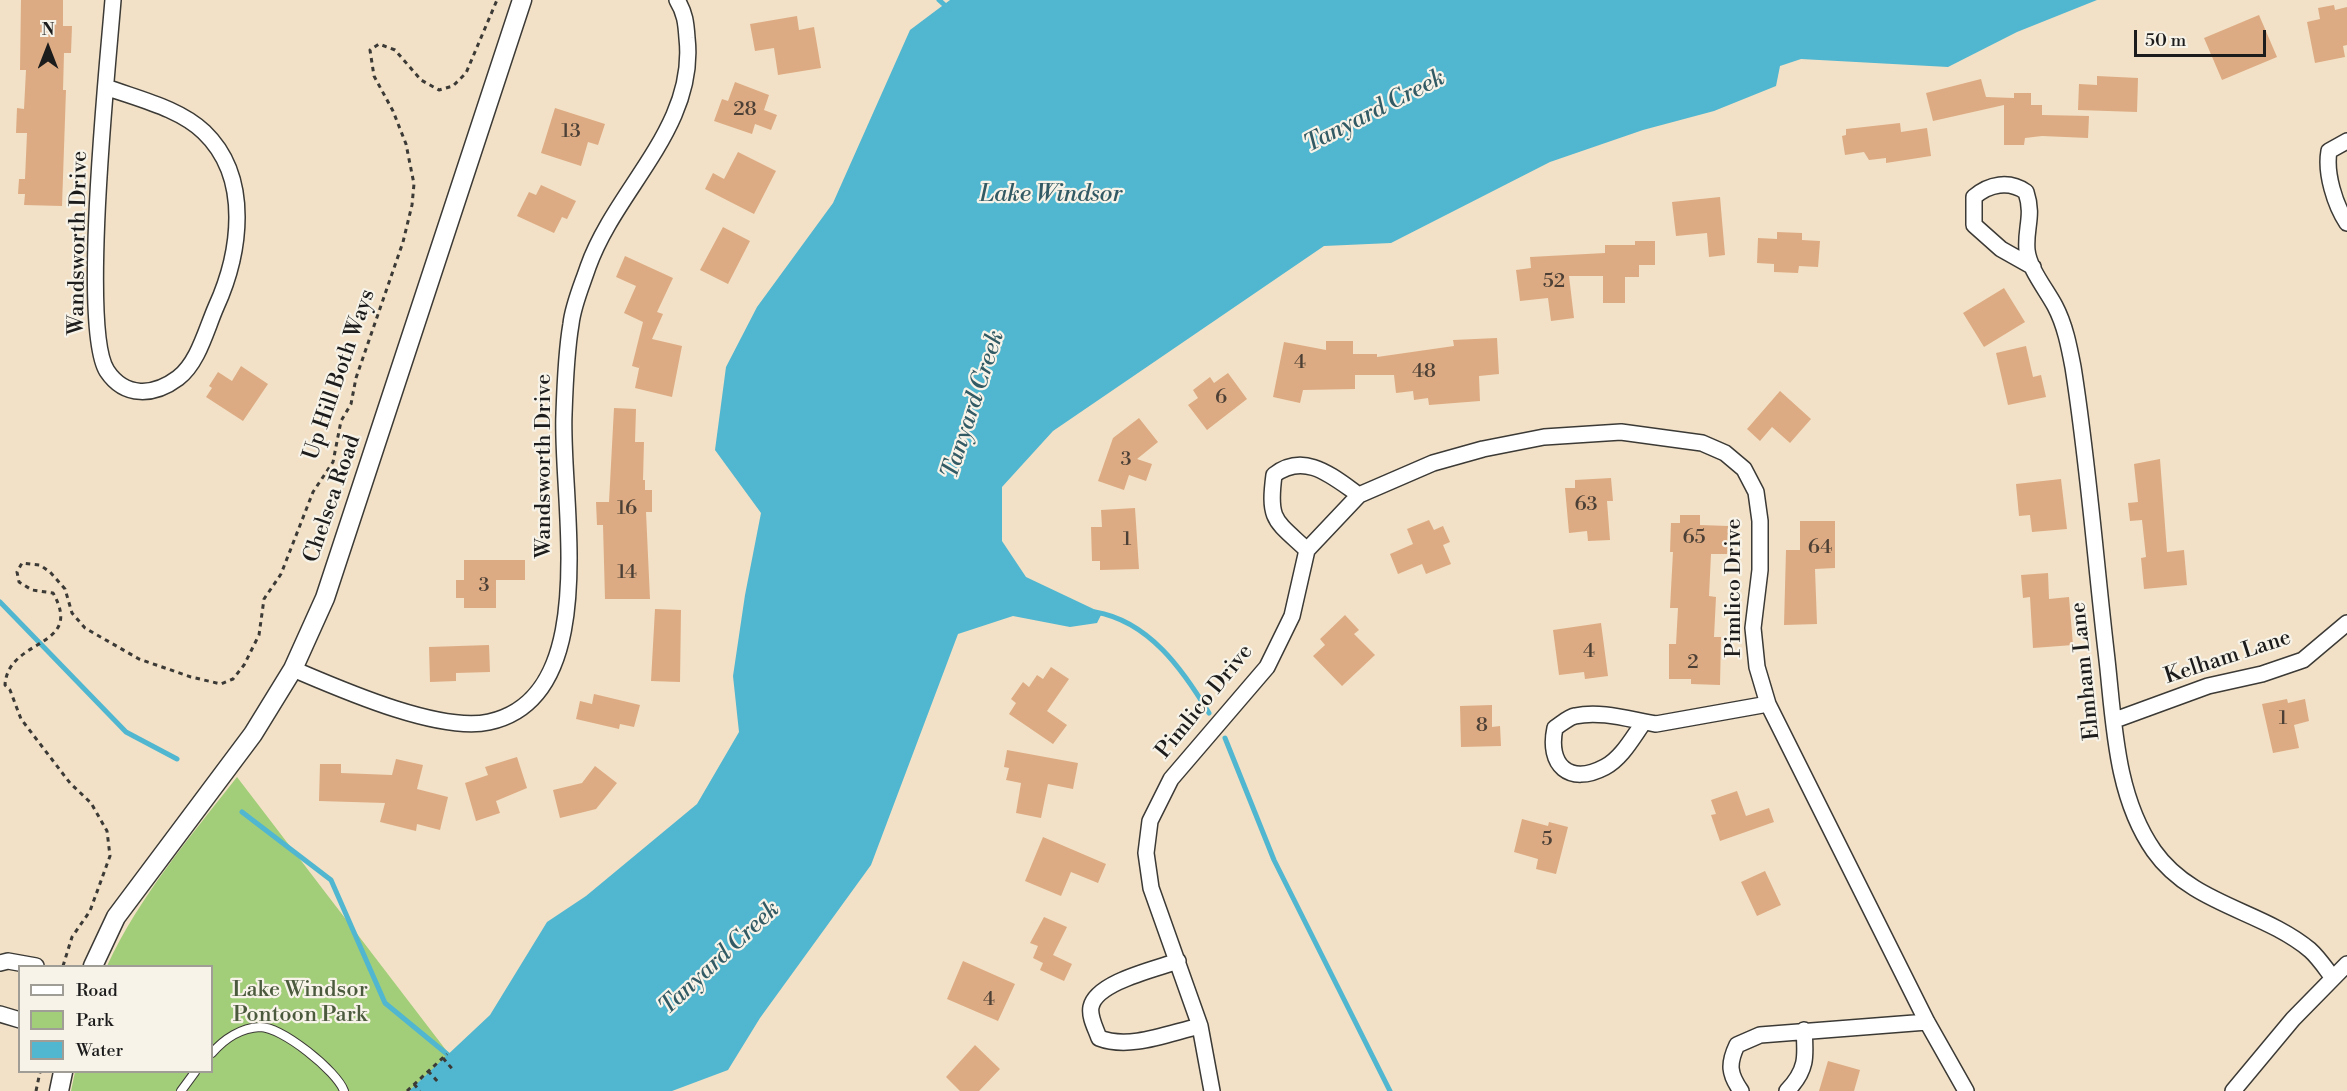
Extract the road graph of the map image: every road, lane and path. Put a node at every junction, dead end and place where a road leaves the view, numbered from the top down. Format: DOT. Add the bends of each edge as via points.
graph roads {
  1 [pos="113,0"];
  2 [pos="497,0"];
  3 [pos="522,0"];
  4 [pos="677,0"];
  5 [pos="106,87"];
  6 [pos="2347,141"];
  7 [pos="2347,223"];
  8 [pos="2033,267"];
  9 [pos="1359,495"];
  10 [pos="1307,550"];
  11 [pos="2347,622"];
  12 [pos="293,669"];
  13 [pos="1768,704"];
  14 [pos="2115,720"];
  15 [pos="1644,722"];
  16 [pos="1178,961"];
  17 [pos="0,963"];
  18 [pos="2347,964"];
  19 [pos="30,965"];
  20 [pos="63,965"];
  21 [pos="93,965"];
  22 [pos="2333,978"];
  23 [pos="0,1014"];
  24 [pos="18,1019"];
  25 [pos="1927,1022"];
  26 [pos="1200,1026"];
  27 [pos="1804,1030"];
  28 [pos="213,1052"];
  29 [pos="447,1054"];
  30 [pos="442,1058"];
  31 [pos="428,1071"];
  32 [pos="454,1071"];
  33 [pos="40,1073"];
  34 [pos="63,1073"];
  35 [pos="194,1073"];
  36 [pos="414,1084"];
  37 [pos="440,1084"];
  38 [pos="36,1091"];
  39 [pos="59,1091"];
  40 [pos="181,1091"];
  41 [pos="344,1091"];
  42 [pos="407,1091"];
  43 [pos="420,1091"];
  44 [pos="1212,1091"];
  45 [pos="1741,1091"];
  46 [pos="1787,1091"];
  47 [pos="1966,1091"];
  48 [pos="2232,1091"];
  1 -- 5 [label="street, Wandsworth Drive"];
  2 -- 20 [label="path, Up Hill Both Ways" via="466,73 453,86 439,90 421,80 395,50 379,44 370,50 374,76 406,144 414,184 412,205 351,404 341,421 333,462 313,492 281,574 264,599 259,635 233,679 221,684 207,682 139,659 85,628 72,613 65,589 50,572 39,565 22,563 17,572 19,582 27,588 52,593 59,603 61,618 53,636 16,657 6,672 5,685 21,719 70,783 92,803 107,831 109,847 110,856 90,911 72,937"];
  3 -- 12 [label="street, Chelsea Road" via="329,587"];
  4 -- 12 [label="street, Wandsworth Drive" via="685,12 690,56 678,110 609,222 589,264 571,322 564,415 569,598 561,649 543,689 519,710 488,722 452,723 368,700"];
  5 -- 5 [label="street, Wandsworth Drive" via="168,109 204,132 219,150 230,173 236,200 238,228 224,291 193,360 182,375 152,392 135,393 120,384 107,370 97,337 98,217"];
  6 -- 7 [label="street" via="2329,151 2327,161"];
  8 -- 8 [label="street, Elmham Lane" via="2027,250 2030,204 2026,192 2008,184 1982,189 1974,197 1974,225 2001,249"];
  8 -- 14 [label="street, Elmham Lane" via="2056,308 2068,341 2079,404"];
  9 -- 10 [label="street, Pimlico Drive"];
  9 -- 10 [label="street" via="1320,468 1284,467 1274,475 1270,507 1276,521"];
  9 -- 13 [label="street, Pimlico Drive" via="1433,463 1544,436 1621,432 1702,443 1725,453 1743,469 1756,492 1760,570 1753,628 1756,667"];
  10 -- 16 [label="street, Pimlico Drive" via="1292,616 1267,667 1171,779 1150,821 1146,853 1151,888"];
  11 -- 14 [label="street, Kelham Lane" via="2303,660 2208,686"];
  12 -- 21 [label="street, Chelsea Road" via="253,734 116,917"];
  13 -- 15 [label="street" via="1656,724"];
  13 -- 25 [label="street, Pimlico Drive"];
  14 -- 22 [label="street, Elmham Lane" via="2118,758 2128,792 2155,851 2173,871 2210,899 2310,950"];
  15 -- 15 [label="street" via="1574,716 1555,728 1551,746 1557,763 1571,773 1606,767"];
  16 -- 26 [label="street, Pimlico Drive"];
  16 -- 26 [label="street" via="1107,986 1096,995 1091,1008 1093,1023 1099,1038 1111,1043"];
  17 -- 19 [label="street"];
  18 -- 22 [label="street"];
  22 -- 48 [label="street"];
  23 -- 24 [label="street"];
  25 -- 27 [label="street"];
  25 -- 47 [label="street, Pimlico Drive"];
  26 -- 44 [label="street, Pimlico Drive"];
  27 -- 45 [label="street" via="1760,1035 1737,1045 1729,1062 1732,1078"];
  27 -- 46 [label="street" via="1806,1061"];
  28 -- 41 [label="lane" via="230,1037 246,1029 263,1027 280,1033 324,1065 341,1082"];
  29 -- 30 [label="path"];
  30 -- 31 [label="path"];
  30 -- 32 [label="path"];
  31 -- 36 [label="path"];
  31 -- 37 [label="path"];
  33 -- 38 [label="path"];
  34 -- 39 [label="street"];
  35 -- 40 [label="lane"];
  36 -- 42 [label="path"];
  36 -- 43 [label="path"];
}
